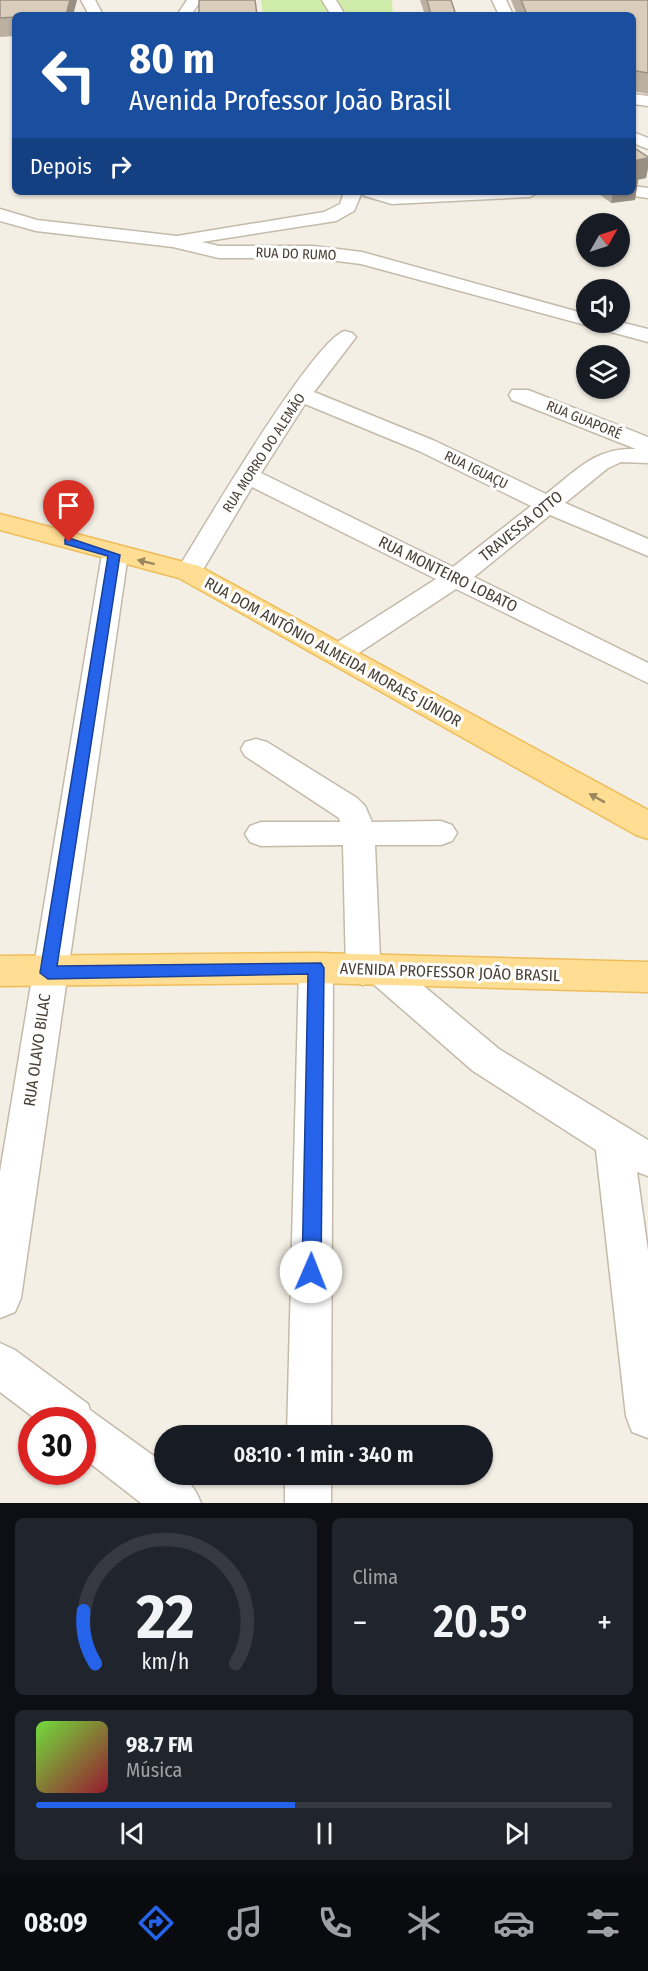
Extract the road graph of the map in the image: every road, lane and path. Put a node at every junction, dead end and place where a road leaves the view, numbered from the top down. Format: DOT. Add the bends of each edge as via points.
graph roads {
  1 [pos="636,127"];
  2 [pos="648,144"];
  3 [pos="352,195"];
  4 [pos="380,195"];
  5 [pos="428,195"];
  6 [pos="0,215"];
  7 [pos="173,242"];
  8 [pos="576,317"];
  9 [pos="630,331"];
  10 [pos="648,336"];
  11 [pos="345,337"];
  12 [pos="302,394"];
  13 [pos="520,395"];
  14 [pos="648,445"];
  15 [pos="648,456"];
  16 [pos="247,475"];
  17 [pos="548,505"];
  18 [pos="0,522"];
  19 [pos="648,548"];
  20 [pos="115,555"];
  21 [pos="189,572"];
  22 [pos="456,578"];
  23 [pos="338,654"];
  24 [pos="648,674"];
  25 [pos="256,749"];
  26 [pos="648,826"];
  27 [pos="441,833"];
  28 [pos="261,834"];
  29 [pos="359,835"];
  30 [pos="316,968"];
  31 [pos="0,971"];
  32 [pos="373,971"];
  33 [pos="48,973"];
  34 [pos="648,977"];
  35 [pos="631,1150"];
  36 [pos="0,1298"];
  37 [pos="0,1365"];
  38 [pos="55,1407"];
  39 [pos="648,1416"];
  40 [pos="309,1425"];
  41 [pos="96,1440"];
  42 [pos="308,1485"];
  43 [pos="178,1503"];
  44 [pos="308,1503"];
  1 -- 2 [label="street"];
  3 -- 7 [label="street" via="348,207 329,217 222,231"];
  4 -- 5 [label="street" via="392,199"];
  6 -- 7 [label="street, RUA DO RUMO" via="56,228"];
  7 -- 8 [label="street, RUA DO RUMO" via="219,252 313,252 362,258"];
  9 -- 10 [label="street"];
  11 -- 12 [label="street, RUA MORRO DO ALEMÃO" via="315,371"];
  12 -- 16 [label="street, RUA MORRO DO ALEMÃO"];
  12 -- 17 [label="street, RUA IGUAÇU" via="427,446"];
  13 -- 14 [label="street, RUA GUAPORÉ"];
  15 -- 17 [label="street, TRAVESSA OTTO" via="617,455 600,463"];
  16 -- 21 [label="street, RUA MORRO DO ALEMÃO"];
  16 -- 22 [label="street, RUA MONTEIRO LOBATO"];
  17 -- 19 [label="street, RUA IGUAÇU"];
  17 -- 22 [label="street, TRAVESSA OTTO"];
  18 -- 20 [label="main road, RUA DOM ANTÔNIO ALMEIDA MORAES JÚNIOR"];
  21 -- 20 [label="main road, RUA DOM ANTÔNIO ALMEIDA MORAES JÚNIOR, one-way"];
  20 -- 33 [label="street, RUA OLAVO BILAC"];
  21 -- 23 [label="main road, RUA DOM ANTÔNIO ALMEIDA MORAES JÚNIOR"];
  22 -- 23 [label="street, TRAVESSA OTTO"];
  22 -- 24 [label="street, RUA MONTEIRO LOBATO"];
  26 -- 23 [label="main road, RUA DOM ANTÔNIO ALMEIDA MORAES JÚNIOR, one-way"];
  25 -- 29 [label="street" via="346,806 354,814"];
  27 -- 29 [label="street"];
  28 -- 29 [label="street"];
  29 -- 32 [label="street"];
  30 -- 32 [label="main road, AVENIDA PROFESSOR JOÃO BRASIL"];
  30 -- 33 [label="main road, AVENIDA PROFESSOR JOÃO BRASIL"];
  30 -- 40 [label="street"];
  31 -- 33 [label="main road, AVENIDA PROFESSOR JOÃO BRASIL"];
  32 -- 34 [label="main road, AVENIDA PROFESSOR JOÃO BRASIL"];
  32 -- 35 [label="street" via="486,1060"];
  33 -- 36 [label="street, RUA OLAVO BILAC"];
  35 -- 39 [label="street"];
  37 -- 38 [label="street"];
  41 -- 43 [label="street"];
  42 -- 44 [label="street"];
}
